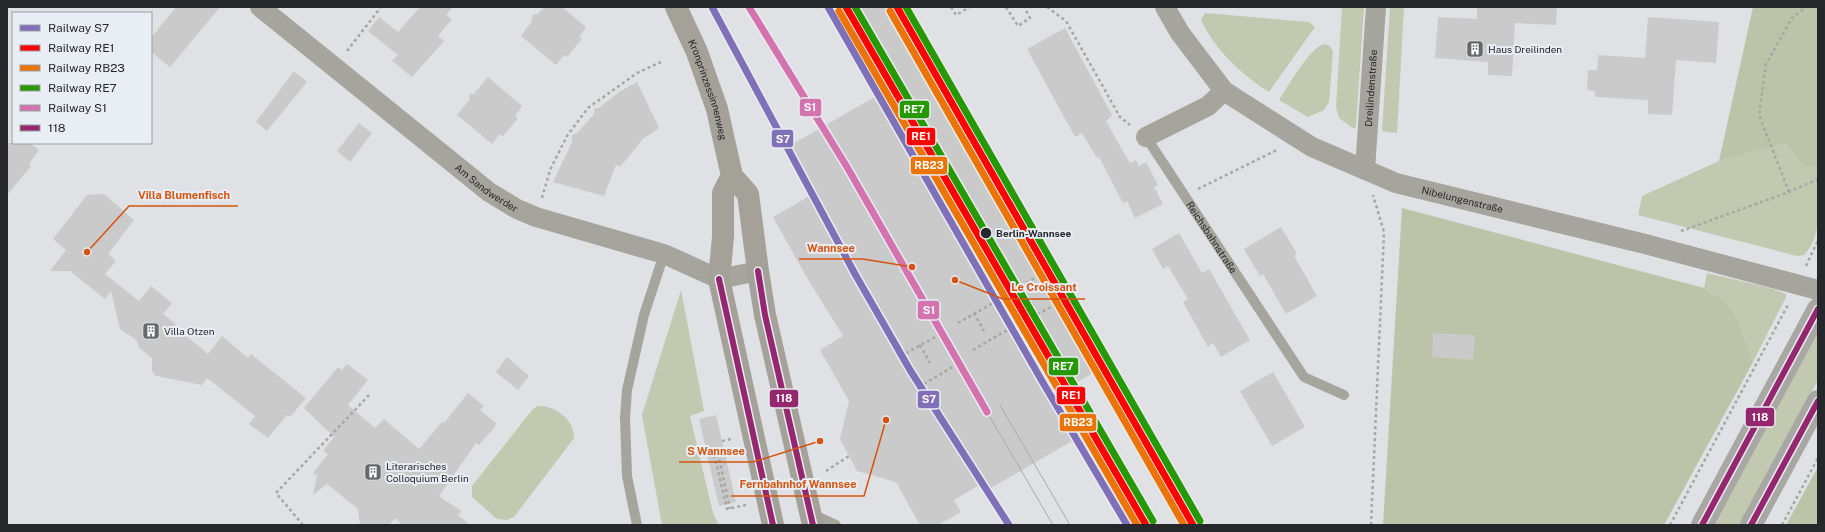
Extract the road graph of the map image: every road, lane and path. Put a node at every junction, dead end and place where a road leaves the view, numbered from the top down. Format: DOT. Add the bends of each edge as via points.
graph roads {
  1 [pos="260,7"];
  2 [pos="381,7"];
  3 [pos="676,7"];
  4 [pos="951,7"];
  5 [pos="970,7"];
  6 [pos="1006,7"];
  7 [pos="1024,7"];
  8 [pos="1047,7"];
  9 [pos="1165,7"];
  10 [pos="1376,7"];
  11 [pos="1806,7"];
  12 [pos="661,62"];
  13 [pos="334,67"];
  14 [pos="1224,91"];
  15 [pos="1290,133"];
  16 [pos="1146,137"];
  17 [pos="1365,170"];
  18 [pos="732,176"];
  19 [pos="1818,179"];
  20 [pos="1789,192"];
  21 [pos="1184,195"];
  22 [pos="536,217"];
  23 [pos="1818,240"];
  24 [pos="1645,244"];
  25 [pos="664,254"];
  26 [pos="1805,268"];
  27 [pos="758,271"];
  28 [pos="1043,273"];
  29 [pos="719,278"];
  30 [pos="1016,289"];
  31 [pos="1818,290"];
  32 [pos="1060,302"];
  33 [pos="1790,302"];
  34 [pos="993,303"];
  35 [pos="1818,309"];
  36 [pos="974,313"];
  37 [pos="1032,317"];
  38 [pos="958,323"];
  39 [pos="1009,329"];
  40 [pos="984,331"];
  41 [pos="939,335"];
  42 [pos="920,345"];
  43 [pos="973,350"];
  44 [pos="906,353"];
  45 [pos="930,362"];
  46 [pos="956,365"];
  47 [pos="924,384"];
  48 [pos="371,393"];
  49 [pos="1344,395"];
  50 [pos="1818,401"];
  51 [pos="715,448"];
  52 [pos="849,456"];
  53 [pos="1818,458"];
  54 [pos="826,470"];
  55 [pos="728,509"];
  56 [pos="811,519"];
  57 [pos="302,525"];
  58 [pos="637,525"];
  59 [pos="773,525"];
  60 [pos="836,525"];
  61 [pos="1371,525"];
  62 [pos="1670,525"];
  63 [pos="1702,525"];
  64 [pos="1751,525"];
  65 [pos="1782,525"];
  1 -- 13 [label="street, Am Sandwerder"];
  2 -- 13 [label="path"];
  3 -- 18 [label="main road, Kronprinzessinnenweg" via="697,52 716,109"];
  4 -- 5 [label="path" via="956,15"];
  6 -- 7 [label="path" via="1018,26 1030,18"];
  8 -- 16 [label="path" via="1066,21 1120,117"];
  9 -- 14 [label="street, Nibelungenstraße" via="1180,33"];
  10 -- 17 [label="street, Dreilindenstraße"];
  11 -- 20 [label="path" via="1792,18 1766,64 1759,115"];
  12 -- 22 [label="path" via="636,73 588,108 567,136 550,170"];
  13 -- 22 [label="street, Am Sandwerder" via="489,192"];
  14 -- 15 [label="street, Nibelungenstraße"];
  14 -- 16 [label="street" via="1208,106"];
  15 -- 17 [label="street, Nibelungenstraße" via="1312,147"];
  15 -- 21 [label="path" via="1279,149"];
  16 -- 21 [label="lane, Reichsbahnstraße"];
  17 -- 24 [label="street, Nibelungenstraße" via="1396,183"];
  17 -- 61 [label="path" via="1384,232"];
  18 -- 27 [label="main road, Kronprinzessinnenweg" via="748,194"];
  18 -- 29 [label="main road" via="723,193 724,237"];
  19 -- 20 [label="path"];
  20 -- 24 [label="path"];
  21 -- 49 [label="lane, Reichsbahnstraße" via="1304,377"];
  22 -- 25 [label="street, Am Sandwerder"];
  23 -- 26 [label="path"];
  24 -- 31 [label="street, Nibelungenstraße"];
  25 -- 29 [label="street, Am Sandwerder"];
  25 -- 58 [label="lane" via="644,314 627,390 627,476"];
  27 -- 29 [label="street"];
  27 -- 56 [label="main road, Kronprinzessinnenweg"];
  28 -- 30 [label="path"];
  29 -- 59 [label="main road"];
  32 -- 37 [label="path"];
  33 -- 62 [label="path"];
  34 -- 36 [label="path"];
  35 -- 63 [label="main road"];
  36 -- 38 [label="path"];
  36 -- 40 [label="path"];
  39 -- 43 [label="path"];
  41 -- 42 [label="path"];
  42 -- 44 [label="path"];
  42 -- 45 [label="path"];
  46 -- 47 [label="path"];
  48 -- 57 [label="path" via="276,493"];
  50 -- 64 [label="main road"];
  51 -- 55 [label="path"];
  52 -- 54 [label="path"];
  53 -- 65 [label="path"];
  56 -- 60 [label="lane"];
}
